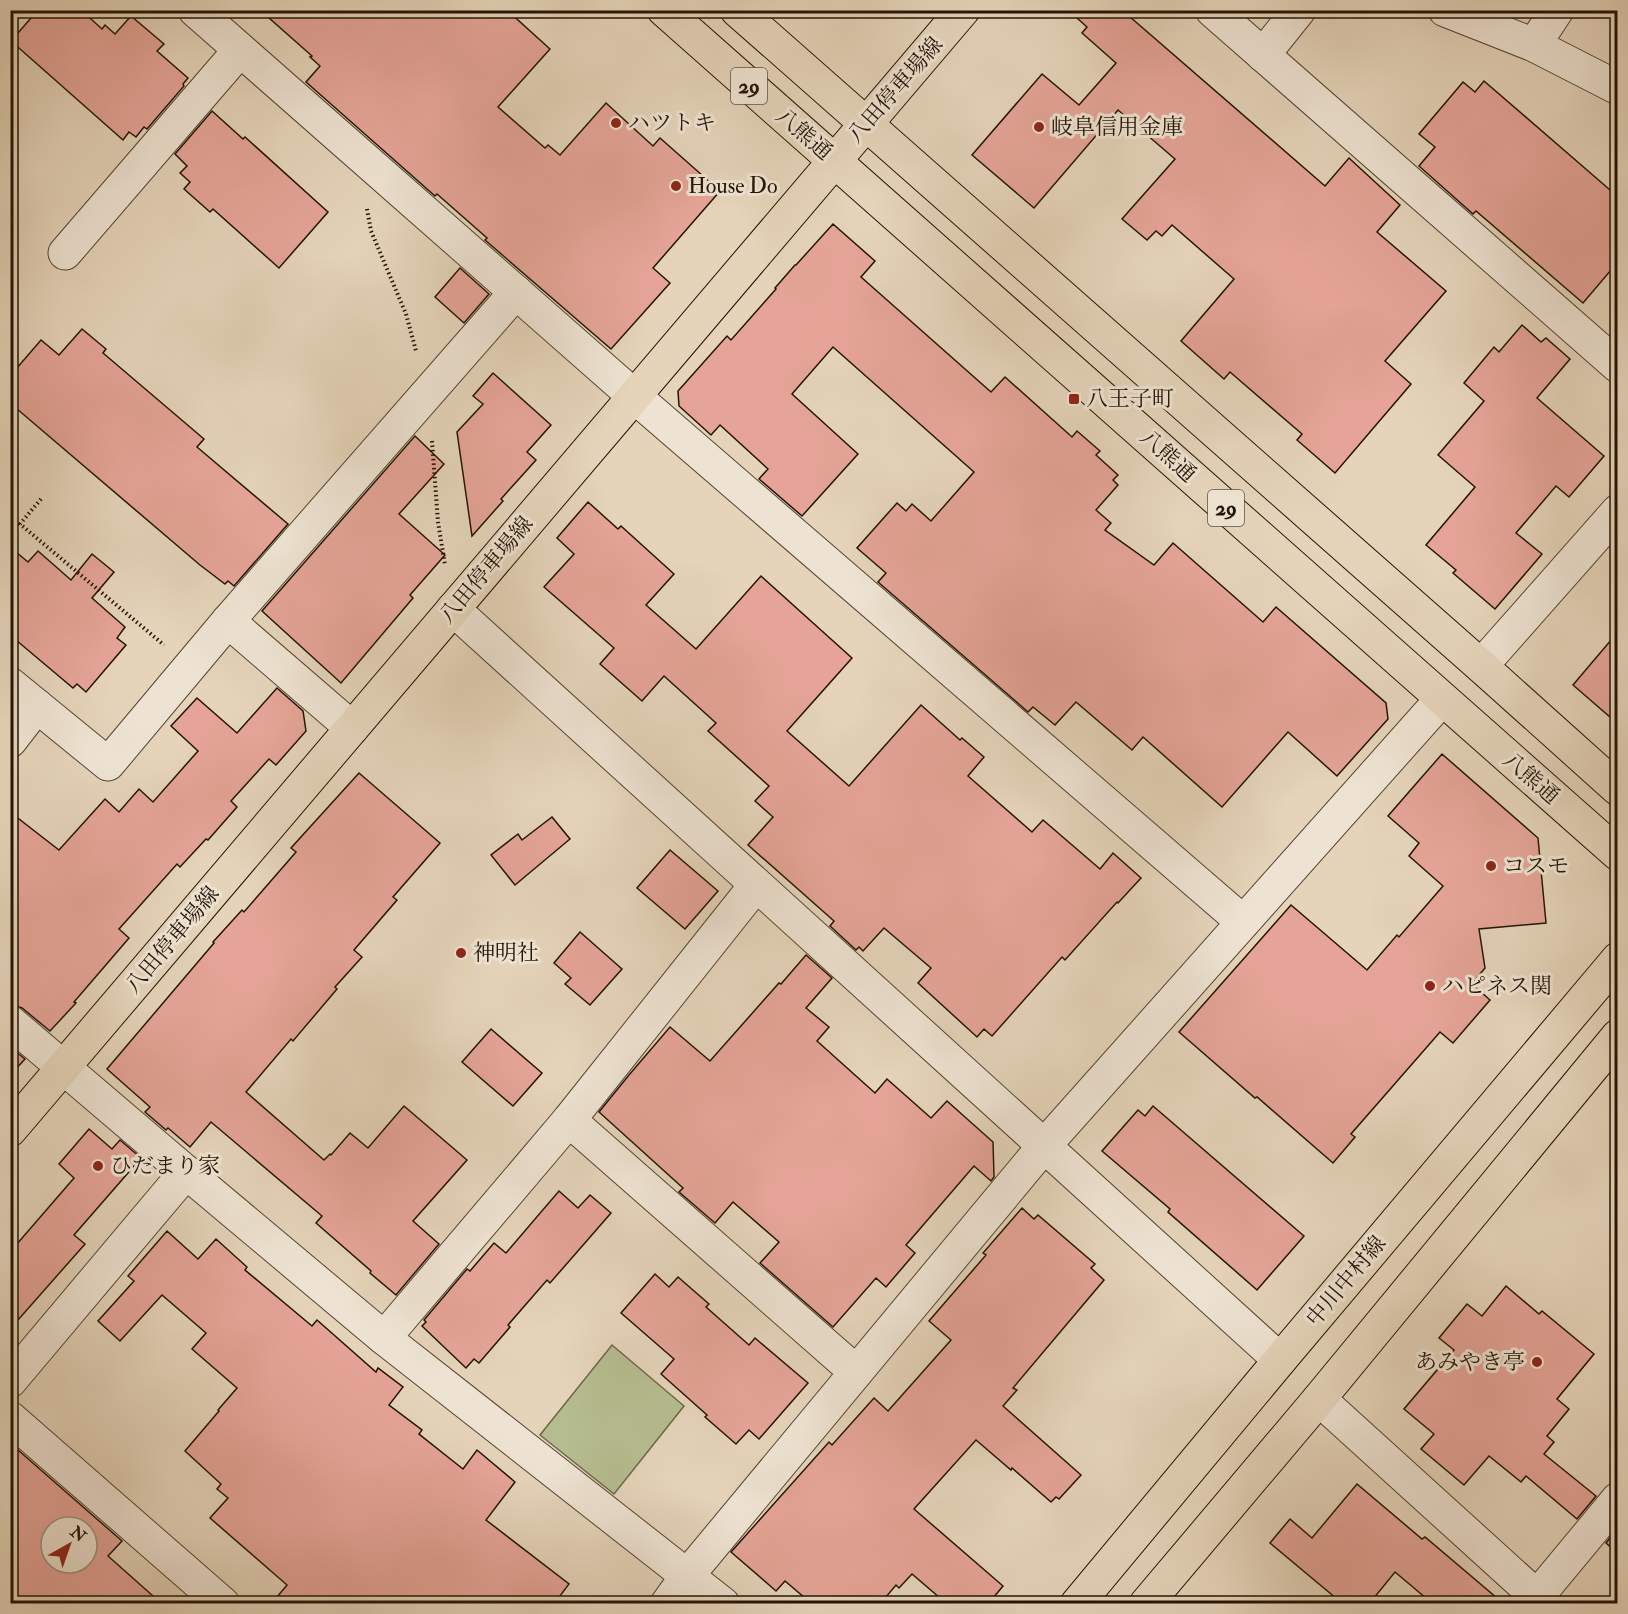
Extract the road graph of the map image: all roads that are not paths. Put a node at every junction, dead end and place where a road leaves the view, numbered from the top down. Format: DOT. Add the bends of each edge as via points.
graph roads {
  1 [pos="195,10"];
  2 [pos="664,10"];
  3 [pos="736,10"];
  4 [pos="963,10"];
  5 [pos="1212,10"];
  6 [pos="1299,10"];
  7 [pos="1445,10"];
  8 [pos="1557,10"];
  9 [pos="1534,45"];
  10 [pos="240,50"];
  11 [pos="1263,55"];
  12 [pos="1617,88"];
  13 [pos="865,125"];
  14 [pos="834,160"];
  15 [pos="65,253"];
  16 [pos="516,292"];
  17 [pos="1617,366"];
  18 [pos="634,396"];
  19 [pos="1617,511"];
  20 [pos="453,609"];
  21 [pos="228,621"];
  22 [pos="1480,666"];
  23 [pos="10,684"];
  24 [pos="1442,699"];
  25 [pos="36,706"];
  26 [pos="352,728"];
  27 [pos="10,741"];
  28 [pos="1617,789"];
  29 [pos="1617,854"];
  30 [pos="756,885"];
  31 [pos="1243,922"];
  32 [pos="1617,960"];
  33 [pos="10,1022"];
  34 [pos="1617,1036"];
  35 [pos="63,1067"];
  36 [pos="568,1120"];
  37 [pos="10,1130"];
  38 [pos="1044,1146"];
  39 [pos="186,1173"];
  40 [pos="384,1338"];
  41 [pos="1280,1360"];
  42 [pos="856,1372"];
  43 [pos="10,1381"];
  44 [pos="1319,1399"];
  45 [pos="10,1418"];
  46 [pos="1617,1499"];
  47 [pos="687,1576"];
  48 [pos="1537,1601"];
  49 [pos="223,1604"];
  50 [pos="667,1604"];
  51 [pos="723,1604"];
  52 [pos="1077,1604"];
  53 [pos="1146,1604"];
  1 -- 10 [label="street"];
  2 -- 14 [label="main road, 八熊通 / 29"];
  3 -- 13 [label="main road, 29"];
  4 -- 13 [label="main road, 八田停車場線"];
  5 -- 11 [label="street"];
  6 -- 11 [label="street"];
  7 -- 9 [label="street"];
  8 -- 9 [label="street"];
  9 -- 12 [label="street"];
  10 -- 15 [label="street"];
  10 -- 16 [label="street"];
  11 -- 17 [label="street"];
  13 -- 14 [label="main road, 八田停車場線"];
  13 -- 22 [label="main road, 29"];
  14 -- 18 [label="main road, 八田停車場線"];
  14 -- 24 [label="main road, 八熊通 / 29"];
  16 -- 18 [label="street"];
  16 -- 21 [label="street"];
  18 -- 20 [label="main road, 八田停車場線"];
  18 -- 31 [label="street"];
  19 -- 22 [label="street"];
  20 -- 26 [label="main road, 八田停車場線"];
  20 -- 30 [label="street"];
  21 -- 25 [label="street" via="108,764"];
  21 -- 26 [label="street"];
  22 -- 28 [label="main road, 29"];
  23 -- 25 [label="street"];
  24 -- 29 [label="main road, 八熊通 / 29"];
  24 -- 31 [label="street"];
  25 -- 27 [label="street"];
  26 -- 35 [label="main road, 八田停車場線"];
  30 -- 36 [label="street"];
  30 -- 38 [label="street"];
  31 -- 38 [label="street"];
  32 -- 41 [label="main road, 中川中村線"];
  33 -- 35 [label="street"];
  34 -- 44 [label="main road"];
  35 -- 37 [label="main road, 八田停車場線"];
  35 -- 39 [label="street"];
  36 -- 40 [label="street"];
  36 -- 42 [label="street"];
  38 -- 41 [label="street"];
  38 -- 42 [label="street"];
  39 -- 40 [label="street"];
  39 -- 43 [label="street"];
  40 -- 47 [label="street"];
  41 -- 52 [label="main road, 中川中村線"];
  42 -- 47 [label="street"];
  44 -- 48 [label="street"];
  44 -- 53 [label="main road"];
  45 -- 49 [label="street"];
  46 -- 48 [label="street"];
  47 -- 50 [label="street"];
  47 -- 51 [label="street"];
}
